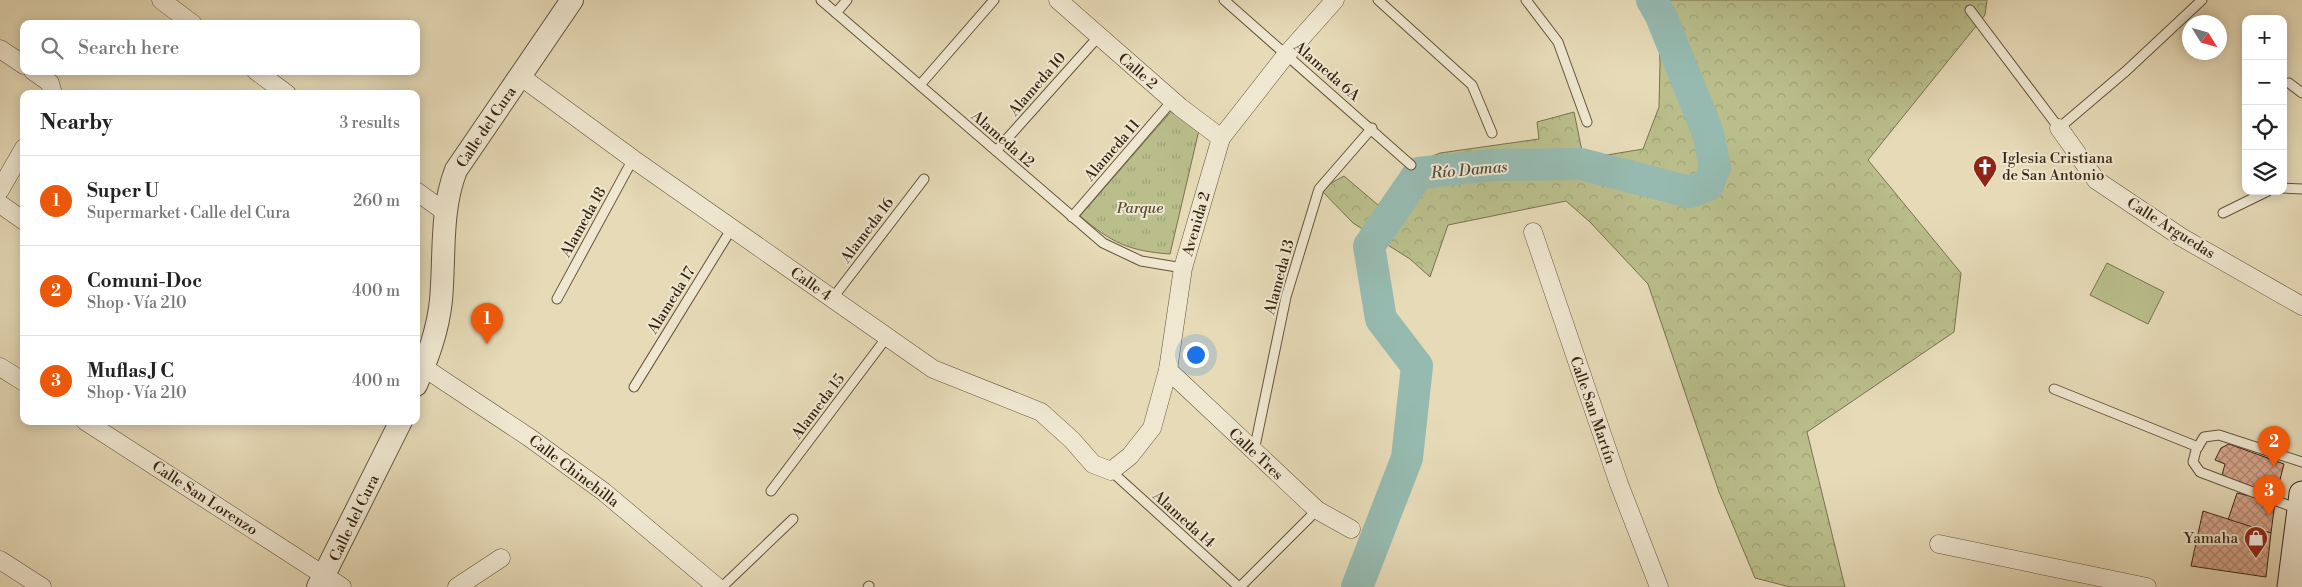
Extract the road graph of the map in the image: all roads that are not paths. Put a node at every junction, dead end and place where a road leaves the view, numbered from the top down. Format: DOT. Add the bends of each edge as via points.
graph roads {
  1 [pos="161,0"];
  2 [pos="821,0"];
  3 [pos="847,0"];
  4 [pos="994,0"];
  5 [pos="1058,0"];
  6 [pos="1224,0"];
  7 [pos="1335,0"];
  8 [pos="1378,0"];
  9 [pos="1526,0"];
  10 [pos="2202,0"];
  11 [pos="567,2"];
  12 [pos="1970,10"];
  13 [pos="836,13"];
  14 [pos="188,20"];
  15 [pos="1098,36"];
  16 [pos="0,49"];
  17 [pos="1286,55"];
  18 [pos="20,62"];
  19 [pos="39,75"];
  20 [pos="261,75"];
  21 [pos="520,76"];
  22 [pos="2290,83"];
  23 [pos="920,85"];
  24 [pos="52,90"];
  25 [pos="281,90"];
  26 [pos="2302,92"];
  27 [pos="1172,100"];
  28 [pos="1586,122"];
  29 [pos="1372,128"];
  30 [pos="2059,128"];
  31 [pos="1492,133"];
  32 [pos="1221,138"];
  33 [pos="996,151"];
  34 [pos="20,155"];
  35 [pos="633,159"];
  36 [pos="1411,165"];
  37 [pos="924,178"];
  38 [pos="2287,188"];
  39 [pos="2302,189"];
  40 [pos="0,190"];
  41 [pos="420,194"];
  42 [pos="2260,195"];
  43 [pos="0,204"];
  44 [pos="445,212"];
  45 [pos="2223,213"];
  46 [pos="1072,217"];
  47 [pos="20,218"];
  48 [pos="732,228"];
  49 [pos="1533,232"];
  50 [pos="1183,268"];
  51 [pos="557,299"];
  52 [pos="832,299"];
  53 [pos="2302,306"];
  54 [pos="887,337"];
  55 [pos="0,367"];
  56 [pos="1168,370"];
  57 [pos="420,376"];
  58 [pos="20,380"];
  59 [pos="634,386"];
  60 [pos="2054,389"];
  61 [pos="91,425"];
  62 [pos="395,425"];
  63 [pos="2198,447"];
  64 [pos="1254,451"];
  65 [pos="2302,462"];
  66 [pos="1111,470"];
  67 [pos="771,491"];
  68 [pos="2301,502"];
  69 [pos="1317,510"];
  70 [pos="794,519"];
  71 [pos="1351,529"];
  72 [pos="1939,544"];
  73 [pos="501,558"];
  74 [pos="0,560"];
  75 [pos="2295,575"];
  76 [pos="329,583"];
  77 [pos="42,587"];
  78 [pos="457,587"];
  79 [pos="717,587"];
  80 [pos="722,587"];
  81 [pos="1240,587"];
  82 [pos="1659,587"];
  83 [pos="2147,587"];
  1 -- 14 [label="street"];
  2 -- 13 [label="lane, Alameda 12"];
  3 -- 13 [label="lane"];
  4 -- 23 [label="lane"];
  5 -- 15 [label="street, Calle 2"];
  6 -- 17 [label="lane, Alameda 6A"];
  7 -- 17 [label="street, Avenida 2"];
  8 -- 31 [label="lane" via="1472,85"];
  9 -- 28 [label="lane" via="1558,42"];
  10 -- 30 [label="lane"];
  11 -- 21 [label="street, Calle del Cura"];
  12 -- 30 [label="lane"];
  13 -- 23 [label="lane, Alameda 12"];
  15 -- 27 [label="street, Calle 2"];
  15 -- 33 [label="lane, Alameda 10"];
  16 -- 18 [label="street"];
  17 -- 29 [label="lane, Alameda 6A"];
  17 -- 32 [label="street, Avenida 2"];
  19 -- 24 [label="street" via="50,83"];
  20 -- 25 [label="street"];
  21 -- 35 [label="street, Calle 4"];
  21 -- 44 [label="street, Calle del Cura" via="456,170"];
  22 -- 26 [label="lane"];
  23 -- 33 [label="lane, Alameda 12"];
  27 -- 32 [label="street, Calle 2"];
  27 -- 46 [label="lane, Alameda 11"];
  29 -- 36 [label="lane, Alameda 6A"];
  29 -- 64 [label="lane, Alameda 13" via="1320,190 1286,298"];
  30 -- 53 [label="street, Calle Arguedas" via="2096,180 2181,237"];
  32 -- 50 [label="street, Avenida 2"];
  33 -- 46 [label="lane, Alameda 12"];
  34 -- 40 [label="street"];
  35 -- 48 [label="street, Calle 4"];
  35 -- 51 [label="lane, Alameda 18"];
  37 -- 52 [label="lane, Alameda 16"];
  38 -- 39 [label="lane"];
  41 -- 44 [label="street"];
  42 -- 45 [label="lane"];
  43 -- 47 [label="street"];
  44 -- 57 [label="street, Calle del Cura" via="441,301 436,333"];
  46 -- 50 [label="lane, Alameda 12" via="1103,243 1141,261"];
  48 -- 52 [label="street, Calle 4"];
  48 -- 59 [label="lane, Alameda 17"];
  49 -- 82 [label="street, Calle San Martín" via="1619,484"];
  50 -- 56 [label="street, Avenida 2"];
  52 -- 54 [label="street, Calle 4"];
  54 -- 66 [label="street, Calle 4" via="933,369 1040,412 1093,464"];
  54 -- 67 [label="lane, Alameda 15"];
  55 -- 58 [label="street"];
  56 -- 64 [label="street, Calle Tres"];
  56 -- 66 [label="street, Avenida 2" via="1152,428 1130,456"];
  57 -- 79 [label="street, Calle Chinchilla" via="530,438 604,492"];
  60 -- 63 [label="lane"];
  61 -- 76 [label="street, Calle San Lorenzo"];
  62 -- 76 [label="street, Calle del Cura"];
  63 -- 65 [label="lane" via="2204,437 2219,434"];
  63 -- 68 [label="lane" via="2193,462 2200,472"];
  64 -- 69 [label="street, Calle Tres"];
  66 -- 81 [label="lane, Alameda 14"];
  68 -- 75 [label="main road"];
  69 -- 71 [label="street, Calle Tres"];
  69 -- 81 [label="lane, Alameda 14"];
  70 -- 80 [label="lane"];
  72 -- 83 [label="street"];
  73 -- 78 [label="street"];
  74 -- 77 [label="street"];
}
